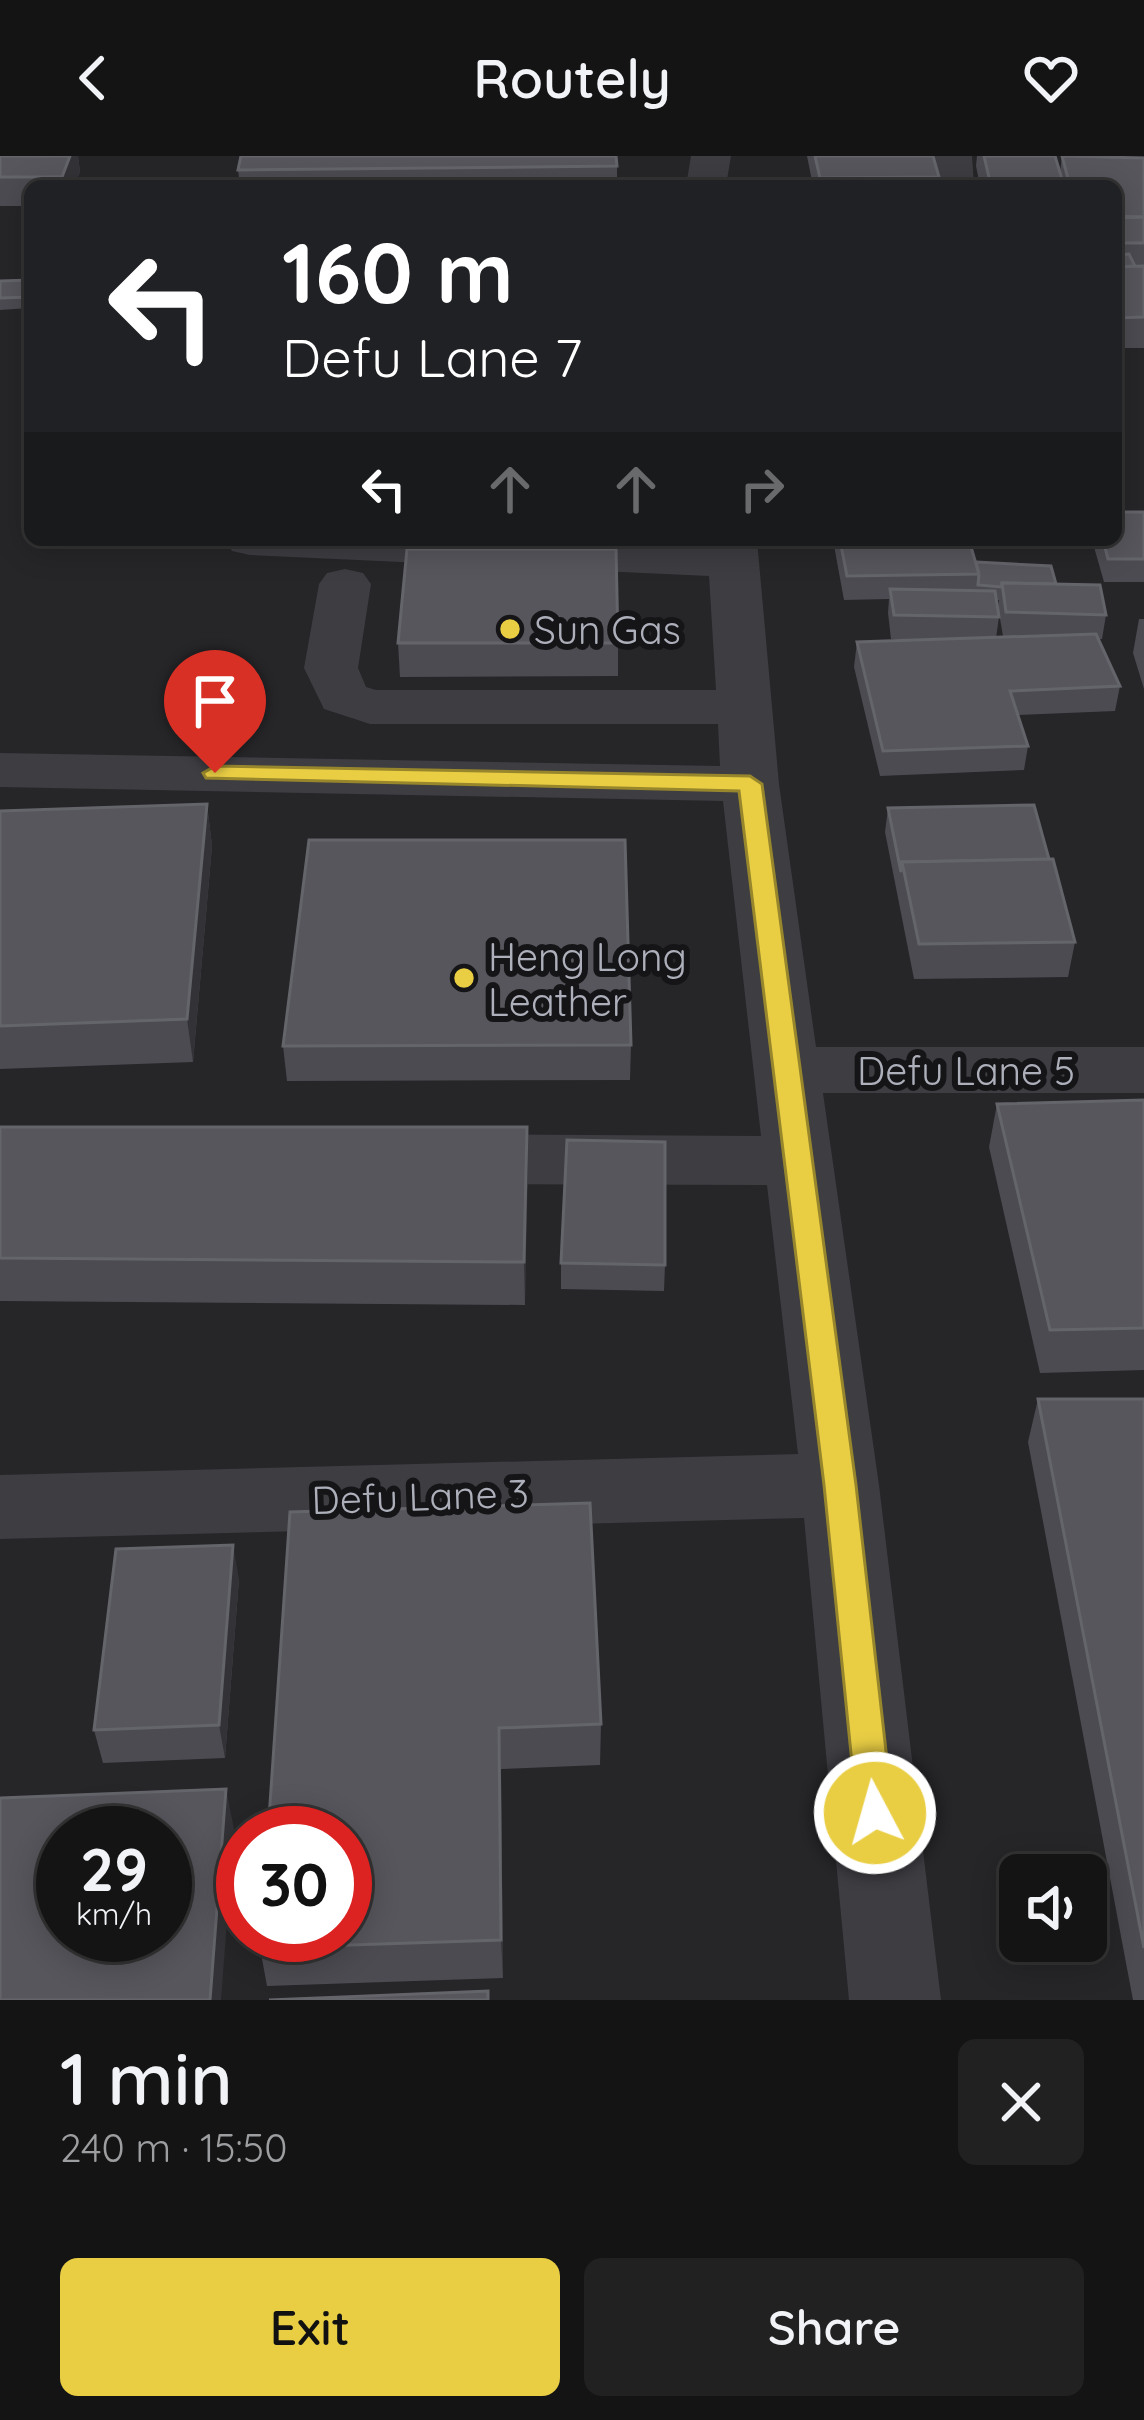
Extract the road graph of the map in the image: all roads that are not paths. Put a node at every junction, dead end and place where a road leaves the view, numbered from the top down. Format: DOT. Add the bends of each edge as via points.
graph roads {
  1 [pos="513,546"];
  2 [pos="733,551"];
  3 [pos="345,584"];
  4 [pos="745,707"];
  5 [pos="0,770"];
  6 [pos="750,784"];
  7 [pos="788,1070"];
  8 [pos="1144,1070"];
  9 [pos="373,1158"];
  10 [pos="799,1161"];
  11 [pos="840,1485"];
  12 [pos="0,1507"];
  13 [pos="895,2000"];
  1 -- 2 [label="street"];
  2 -- 4 [label="street"];
  3 -- 4 [label="street" via="331,668 343,697 370,707"];
  4 -- 6 [label="street"];
  5 -- 6 [label="street"];
  6 -- 7 [label="street"];
  7 -- 8 [label="street, Defu Lane 5"];
  7 -- 10 [label="street"];
  9 -- 10 [label="street"];
  10 -- 11 [label="street"];
  11 -- 12 [label="street, Defu Lane 3"];
  11 -- 13 [label="street"];
}
